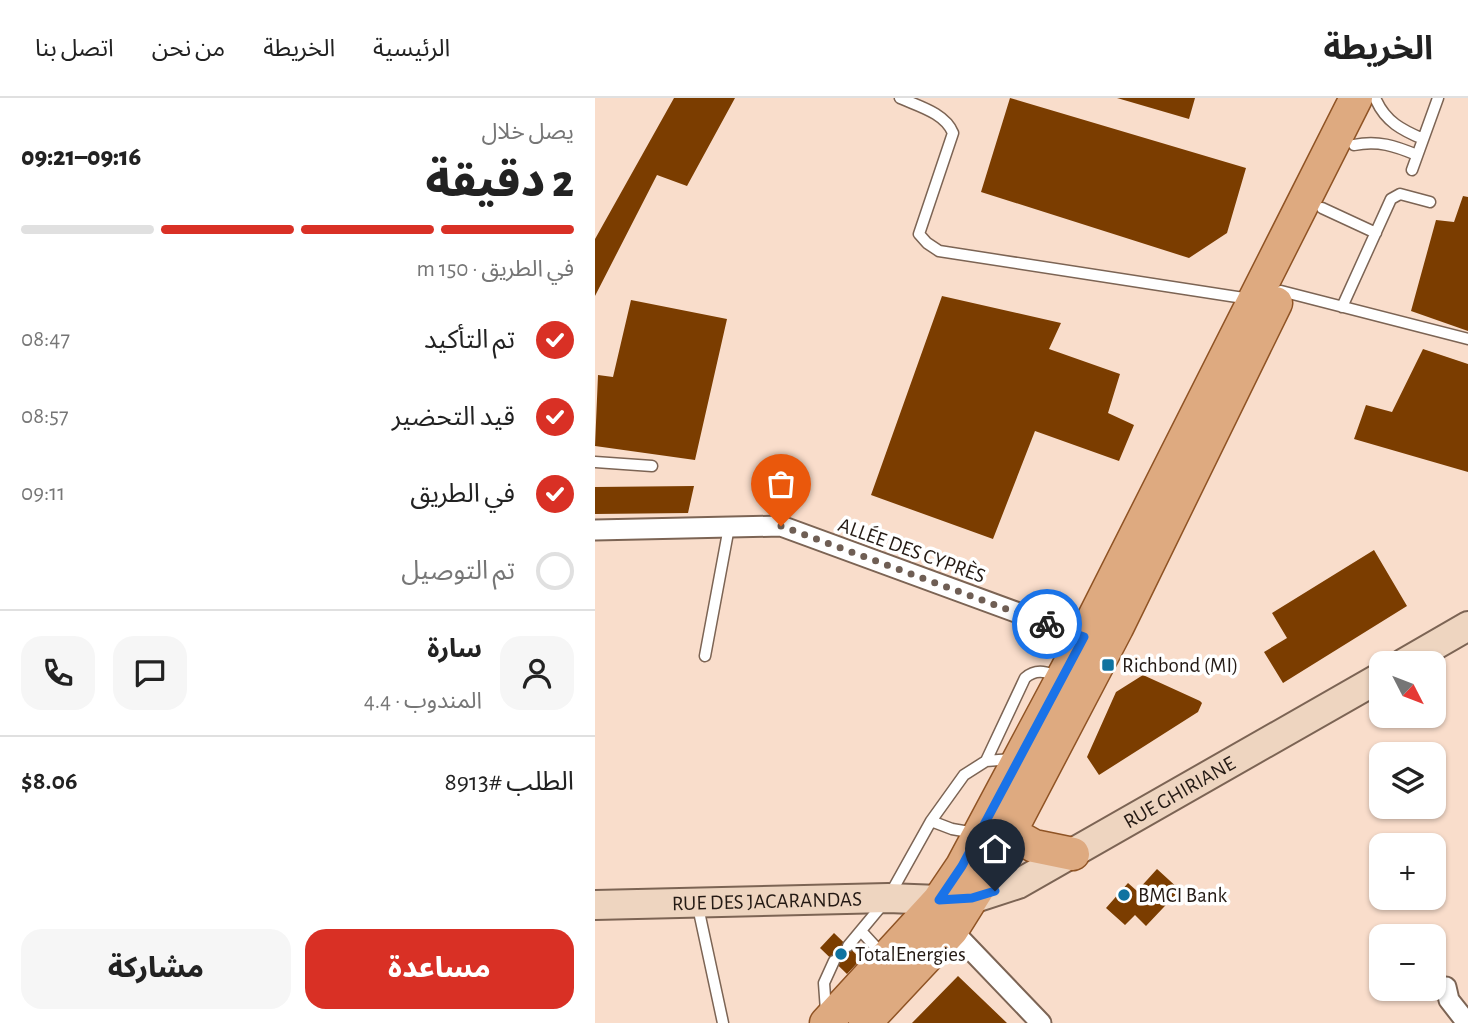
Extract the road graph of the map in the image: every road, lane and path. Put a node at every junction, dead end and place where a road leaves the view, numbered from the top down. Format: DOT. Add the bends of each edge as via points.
graph roads {
  1 [pos="900,98"];
  2 [pos="1438,98"];
  3 [pos="1370,99"];
  4 [pos="1423,139"];
  5 [pos="1354,145"];
  6 [pos="1417,155"];
  7 [pos="1412,170"];
  8 [pos="1430,202"];
  9 [pos="1322,208"];
  10 [pos="1376,233"];
  11 [pos="1268,296"];
  12 [pos="1342,307"];
  13 [pos="1468,339"];
  14 [pos="595,462"];
  15 [pos="652,466"];
  16 [pos="729,527"];
  17 [pos="595,530"];
  18 [pos="1468,626"];
  19 [pos="1084,637"];
  20 [pos="1425,651"];
  21 [pos="705,656"];
  22 [pos="1062,677"];
  23 [pos="1369,684"];
  24 [pos="1020,758"];
  25 [pos="986,761"];
  26 [pos="931,821"];
  27 [pos="1011,833"];
  28 [pos="979,834"];
  29 [pos="1073,854"];
  30 [pos="888,898"];
  31 [pos="972,898"];
  32 [pos="939,900"];
  33 [pos="698,903"];
  34 [pos="595,905"];
  35 [pos="861,930"];
  36 [pos="952,930"];
  37 [pos="848,946"];
  38 [pos="886,958"];
  39 [pos="834,961"];
  40 [pos="1446,987"];
  41 [pos="827,1022"];
  42 [pos="723,1023"];
  43 [pos="865,1023"];
  44 [pos="1041,1023"];
  45 [pos="1467,1023"];
  1 -- 11 [label="lane" via="941,117 953,132 919,234 939,251"];
  2 -- 4 [label="lane"];
  3 -- 4 [label="lane" via="1394,125"];
  3 -- 5 [label="main road"];
  3 -- 11 [label="main road"];
  4 -- 6 [label="lane"];
  5 -- 6 [label="lane" via="1391,144"];
  5 -- 9 [label="main road"];
  6 -- 7 [label="lane"];
  8 -- 10 [label="lane" via="1396,195"];
  9 -- 10 [label="lane"];
  9 -- 11 [label="main road"];
  10 -- 12 [label="lane"];
  11 -- 12 [label="lane"];
  11 -- 19 [label="main road"];
  11 -- 27 [label="main road" via="1117,628"];
  12 -- 13 [label="lane"];
  14 -- 15 [label="lane"];
  16 -- 17 [label="street, ALLÉE DES CYPRÈS"];
  16 -- 19 [label="street, ALLÉE DES CYPRÈS" via="792,529"];
  16 -- 21 [label="lane"];
  18 -- 20 [label="street"];
  19 -- 22 [label="main road"];
  22 -- 24 [label="main road"];
  22 -- 25 [label="lane" via="1044,671 1025,678"];
  23 -- 29 [label="street, RUE GHIRIANE"];
  24 -- 25 [label="lane"];
  24 -- 28 [label="main road"];
  25 -- 26 [label="lane" via="964,775"];
  26 -- 28 [label="lane"];
  26 -- 30 [label="lane"];
  27 -- 29 [label="main road" via="1034,846"];
  27 -- 31 [label="main road"];
  28 -- 32 [label="main road"];
  29 -- 31 [label="street, RUE GHIRIANE" via="1018,884"];
  30 -- 32 [label="street, RUE DES JACARANDAS"];
  30 -- 33 [label="street, RUE DES JACARANDAS"];
  30 -- 35 [label="lane"];
  31 -- 32 [label="street, RUE DES JACARANDAS"];
  31 -- 36 [label="main road"];
  32 -- 36 [label="street"];
  32 -- 38 [label="main road"];
  33 -- 34 [label="street, RUE DES JACARANDAS"];
  33 -- 42 [label="lane"];
  35 -- 37 [label="lane"];
  35 -- 38 [label="lane"];
  36 -- 43 [label="main road"];
  36 -- 44 [label="street"];
  38 -- 41 [label="main road"];
  39 -- 41 [label="lane" via="824,983"];
  40 -- 45 [label="street" via="1449,1000"];
}
